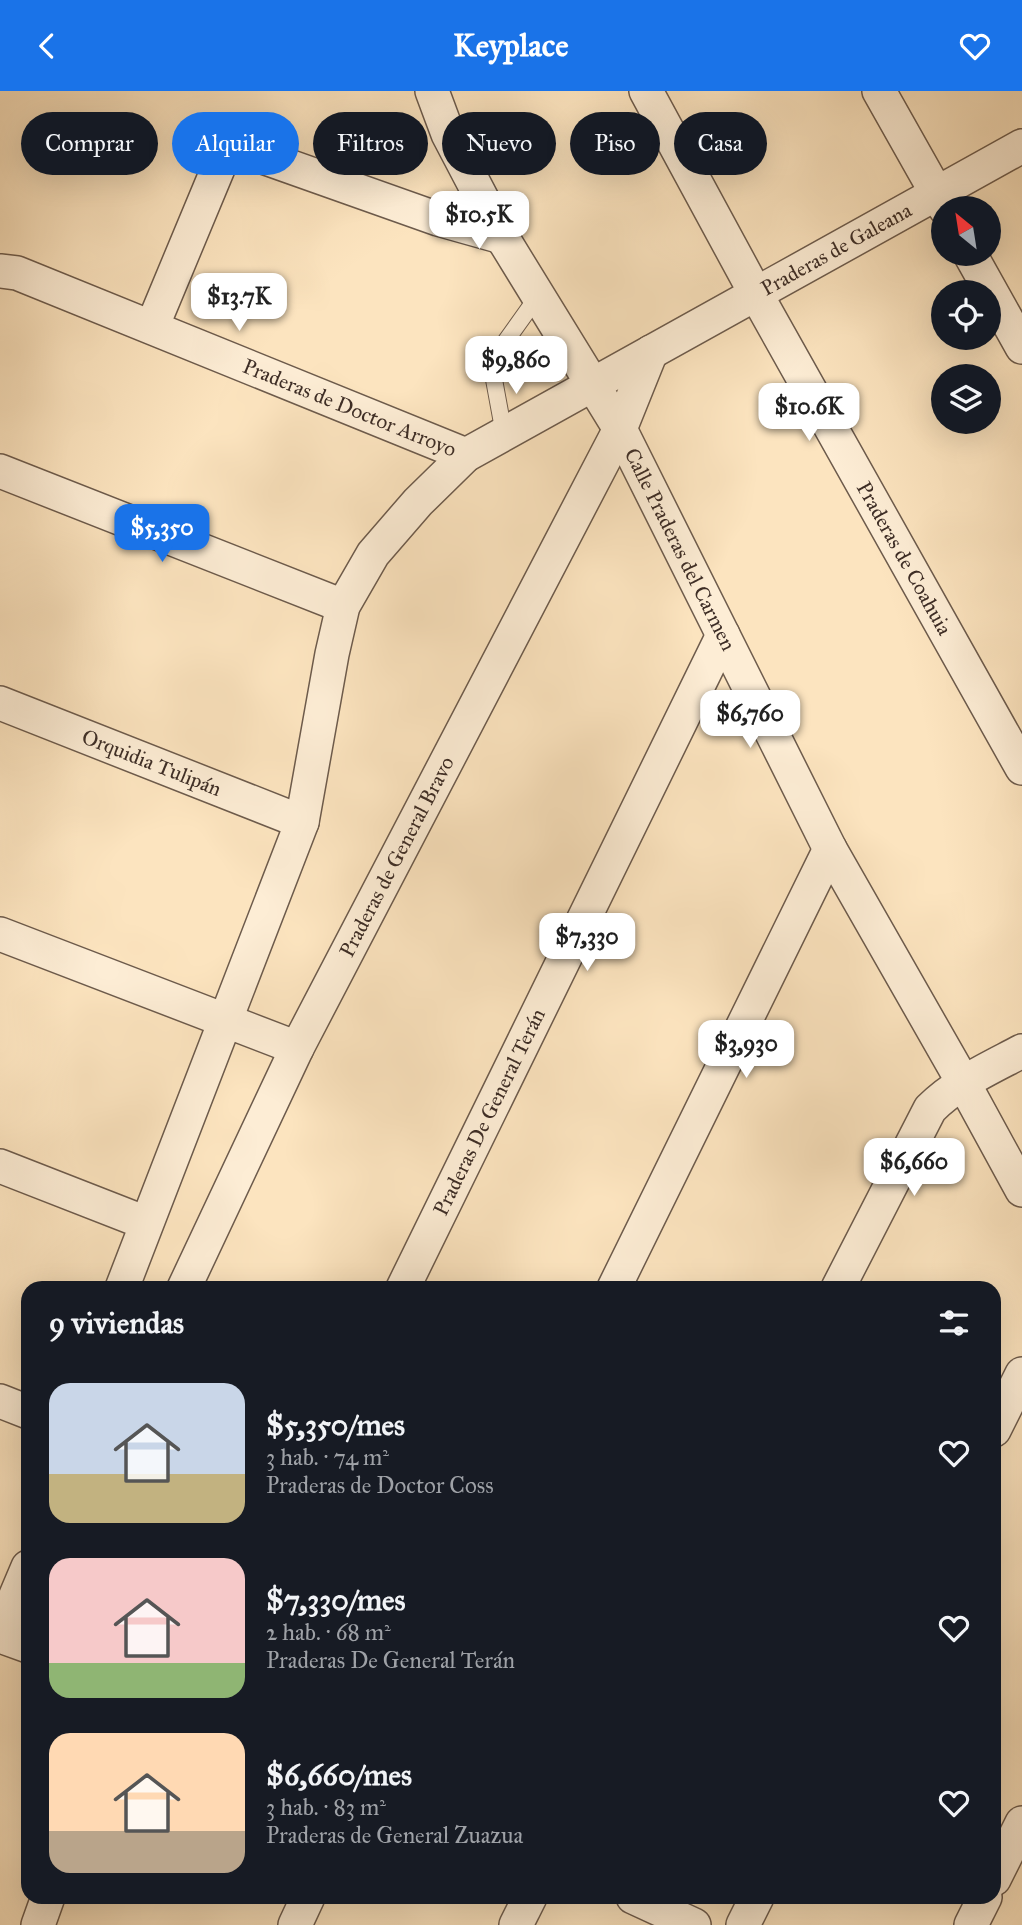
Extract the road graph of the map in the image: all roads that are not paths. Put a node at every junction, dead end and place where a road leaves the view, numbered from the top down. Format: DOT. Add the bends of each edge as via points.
graph roads {
  1 [pos="432,91"];
  2 [pos="646,91"];
  3 [pos="879,91"];
  4 [pos="1022,146"];
  5 [pos="938,196"];
  6 [pos="948,196"];
  7 [pos="931,206"];
  8 [pos="502,237"];
  9 [pos="977,266"];
  10 [pos="0,271"];
  11 [pos="756,294"];
  12 [pos="538,296"];
  13 [pos="152,327"];
  14 [pos="1022,347"];
  15 [pos="651,352"];
  16 [pos="592,384"];
  17 [pos="620,429"];
  18 [pos="504,433"];
  19 [pos="466,455"];
  20 [pos="0,471"];
  21 [pos="343,606"];
  22 [pos="723,635"];
  23 [pos="0,702"];
  24 [pos="1022,768"];
  25 [pos="302,822"];
  26 [pos="830,849"];
  27 [pos="0,933"];
  28 [pos="226,1021"];
  29 [pos="297,1048"];
  30 [pos="1022,1051"];
  31 [pos="963,1082"];
  32 [pos="0,1166"];
  33 [pos="1022,1191"];
  34 [pos="146,1223"];
  35 [pos="125,1281"];
  36 [pos="187,1281"];
  37 [pos="406,1281"];
  38 [pos="617,1281"];
  39 [pos="842,1281"];
  40 [pos="1022,1374"];
  41 [pos="0,1401"];
  42 [pos="21,1409"];
  43 [pos="1001,1416"];
  44 [pos="21,1584"];
  45 [pos="0,1634"];
  46 [pos="21,1643"];
  47 [pos="1022,1823"];
  48 [pos="1001,1865"];
  49 [pos="46,1904"];
  50 [pos="305,1904"];
  51 [pos="526,1904"];
  52 [pos="648,1904"];
  53 [pos="754,1904"];
  54 [pos="982,1904"];
  55 [pos="38,1925"];
  56 [pos="295,1925"];
  57 [pos="516,1925"];
  58 [pos="694,1925"];
  59 [pos="743,1925"];
  60 [pos="971,1925"];
  1 -- 8 [label="street, Calle Praderas del Carmen" via="448,134"];
  2 -- 11 [label="street, Praderas de Coahuia"];
  3 -- 5 [label="street"];
  4 -- 6 [label="street, Praderas de Galeana"];
  7 -- 11 [label="street, Praderas de Galeana"];
  8 -- 12 [label="street, Calle Praderas del Carmen"];
  8 -- 13 [label="street" via="232,151 222,159"];
  9 -- 14 [label="street"];
  10 -- 13 [label="street, Praderas de Doctor Arroyo" via="18,273"];
  11 -- 15 [label="street, Praderas de Galeana"];
  11 -- 24 [label="street, Praderas de Coahuia"];
  12 -- 16 [label="street, Calle Praderas del Carmen"];
  12 -- 18 [label="lane" via="498,352 493,374"];
  13 -- 19 [label="street, Praderas de Doctor Arroyo"];
  15 -- 16 [label="street, Praderas de Galeana"];
  15 -- 17 [label="street"];
  16 -- 17 [label="street, Calle Praderas del Carmen"];
  16 -- 18 [label="street, Praderas de Galeana"];
  17 -- 22 [label="street, Calle Praderas del Carmen"];
  17 -- 29 [label="street, Praderas de General Bravo"];
  18 -- 19 [label="street, Praderas de Galeana"];
  19 -- 21 [label="street" via="373,554"];
  20 -- 21 [label="street"];
  21 -- 25 [label="street"];
  22 -- 26 [label="street, Calle Praderas del Carmen"];
  22 -- 37 [label="street, Praderas De General Terán"];
  23 -- 25 [label="street, Orquidia Tulipán"];
  25 -- 28 [label="street"];
  26 -- 31 [label="street, Calle Praderas del Carmen"];
  26 -- 38 [label="street"];
  27 -- 28 [label="street"];
  28 -- 29 [label="street"];
  28 -- 34 [label="street"];
  29 -- 36 [label="street, Praderas de General Bravo"];
  30 -- 31 [label="street"];
  31 -- 33 [label="street, Calle Praderas del Carmen"];
  31 -- 39 [label="street" via="930,1109"];
  32 -- 34 [label="street"];
  34 -- 35 [label="street"];
  40 -- 43 [label="street"];
  41 -- 42 [label="street"];
  44 -- 45 [label="street"];
  45 -- 46 [label="street"];
  47 -- 48 [label="street"];
  49 -- 55 [label="street"];
  50 -- 56 [label="street"];
  51 -- 57 [label="street"];
  52 -- 58 [label="street"];
  53 -- 59 [label="street"];
  54 -- 60 [label="street"];
}
